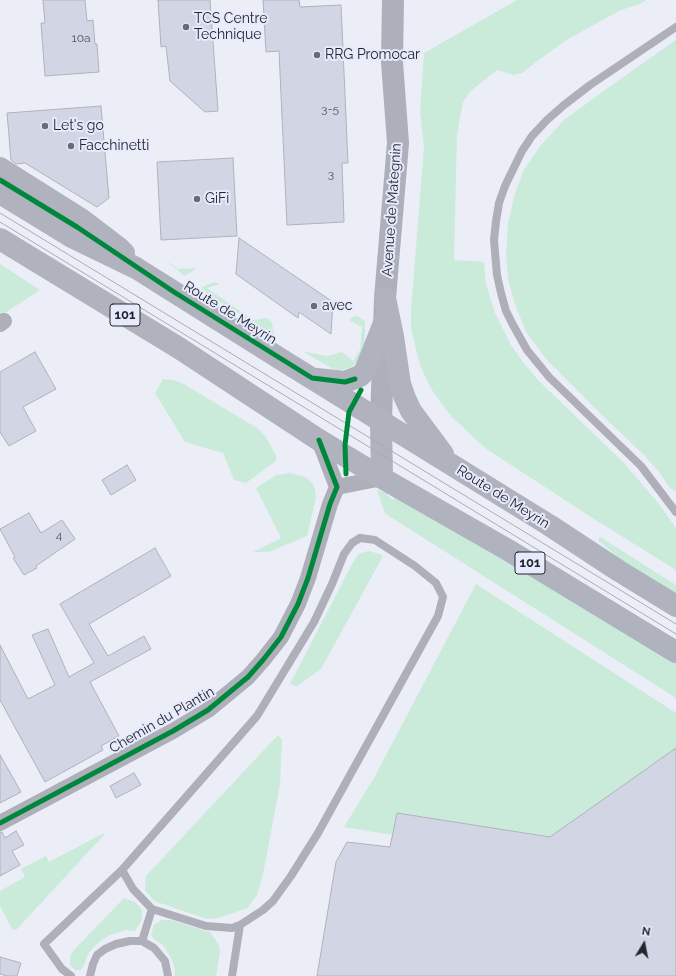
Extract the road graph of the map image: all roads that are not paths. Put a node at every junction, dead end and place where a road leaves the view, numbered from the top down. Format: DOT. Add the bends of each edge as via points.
graph roads {
  1 [pos="393,0"];
  2 [pos="676,27"];
  3 [pos="0,168"];
  4 [pos="0,194"];
  5 [pos="0,239"];
  6 [pos="136,268"];
  7 [pos="385,298"];
  8 [pos="384,323"];
  9 [pos="312,378"];
  10 [pos="381,421"];
  11 [pos="319,440"];
  12 [pos="449,464"];
  13 [pos="382,478"];
  14 [pos="338,487"];
  15 [pos="676,512"];
  16 [pos="676,606"];
  17 [pos="676,652"];
  18 [pos="0,823"];
  19 [pos="122,870"];
  20 [pos="152,909"];
  21 [pos="240,925"];
  22 [pos="142,941"];
  23 [pos="71,976"];
  24 [pos="90,976"];
  25 [pos="168,976"];
  26 [pos="232,976"];
  1 -- 7 [label="main road, Avenue de Mategnin" via="392,62 398,142"];
  2 -- 15 [label="lane" via="590,85 564,105 532,136 505,186 499,203 494,240 496,275 501,293 509,318 527,350 550,377 641,466"];
  3 -- 6 [label="main road" via="80,219 119,248"];
  4 -- 6 [label="main road, Route de Meyrin" via="72,237"];
  5 -- 11 [label="main road, 101" via="179,348"];
  6 -- 9 [label="main road, Route de Meyrin"];
  7 -- 8 [label="main road, Avenue de Mategnin"];
  7 -- 12 [label="main road" via="399,379 405,398 411,411"];
  8 -- 9 [label="main road" via="365,371 360,376 345,382"];
  8 -- 10 [label="main road, Avenue de Mategnin"];
  9 -- 10 [label="main road, Route de Meyrin"];
  10 -- 12 [label="main road, Route de Meyrin"];
  10 -- 13 [label="main road"];
  11 -- 13 [label="main road, 101"];
  11 -- 14 [label="street"];
  12 -- 16 [label="main road, Route de Meyrin"];
  13 -- 14 [label="street"];
  13 -- 17 [label="main road, 101" via="508,550"];
  14 -- 18 [label="street, Chemin du Plantin" via="330,504 298,604 281,636 248,677 208,710 173,731"];
  19 -- 20 [label="lane" via="133,889"];
  19 -- 21 [label="lane" via="257,716 314,622 344,554 352,543 360,538 375,540 436,583 443,596 438,616 292,876 273,901"];
  19 -- 23 [label="lane" via="44,944 62,969"];
  20 -- 21 [label="lane" via="206,926 232,928"];
  20 -- 22 [label="lane"];
  21 -- 26 [label="lane"];
  22 -- 24 [label="lane" via="116,944 105,949 97,955"];
  22 -- 25 [label="lane" via="154,948 165,961"];
}
